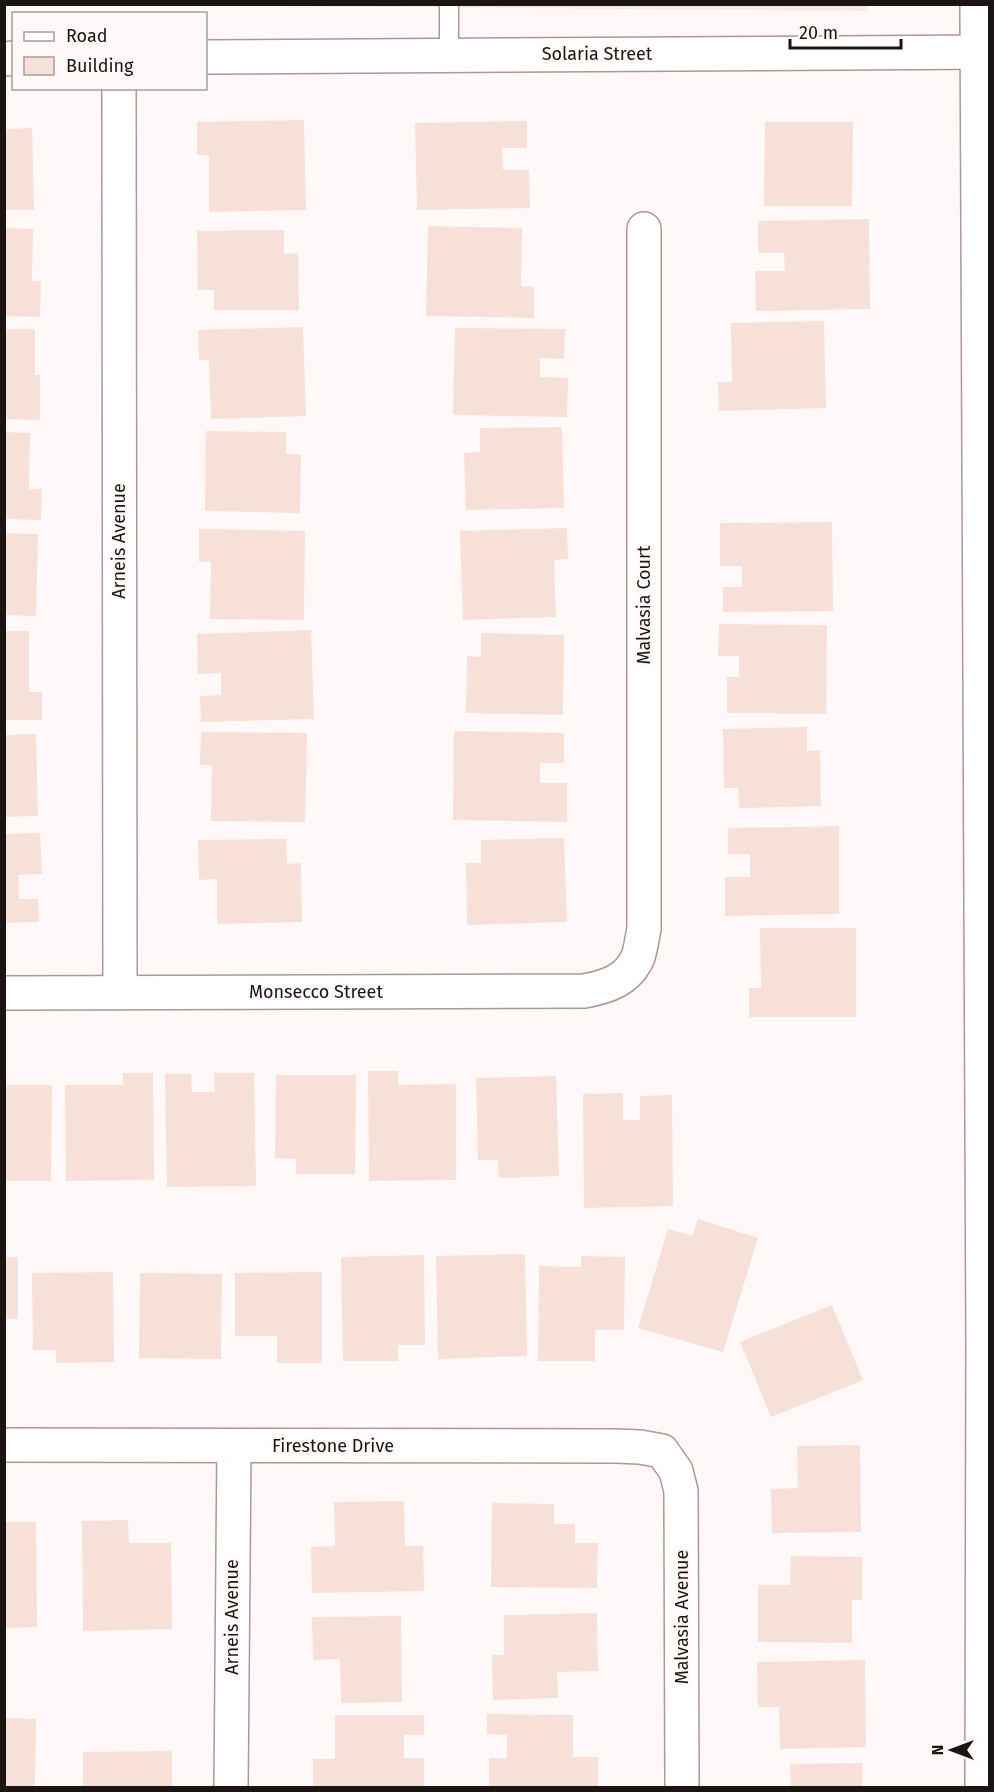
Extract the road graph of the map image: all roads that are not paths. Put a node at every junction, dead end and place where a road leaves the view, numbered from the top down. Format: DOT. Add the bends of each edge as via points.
graph roads {
  1 [pos="449,4"];
  2 [pos="977,4"];
  3 [pos="983,52"];
  4 [pos="449,55"];
  5 [pos="207,57"];
  6 [pos="119,90"];
  7 [pos="644,229"];
  8 [pos="624,976"];
  9 [pos="4,993"];
  10 [pos="120,993"];
  11 [pos="986,1354"];
  12 [pos="4,1445"];
  13 [pos="234,1446"];
  14 [pos="662,1451"];
  15 [pos="231,1788"];
  16 [pos="682,1788"];
  17 [pos="982,1788"];
  1 -- 4 [label="lane"];
  2 -- 3 [label="street"];
  3 -- 4 [label="street, Solaria Street"];
  3 -- 11 [label="street"];
  4 -- 5 [label="street, Solaria Street"];
  6 -- 10 [label="street, Arneis Avenue"];
  7 -- 8 [label="street, Malvasia Court" via="644,929 638,957"];
  8 -- 10 [label="street, Monsecco Street" via="605,988 584,991"];
  9 -- 10 [label="street, Monsecco Street"];
  11 -- 17 [label="street"];
  12 -- 13 [label="street, Firestone Drive"];
  13 -- 14 [label="street, Firestone Drive" via="616,1446"];
  13 -- 15 [label="street, Arneis Avenue"];
  14 -- 16 [label="street, Malvasia Avenue" via="676,1471 681,1491"];
}
